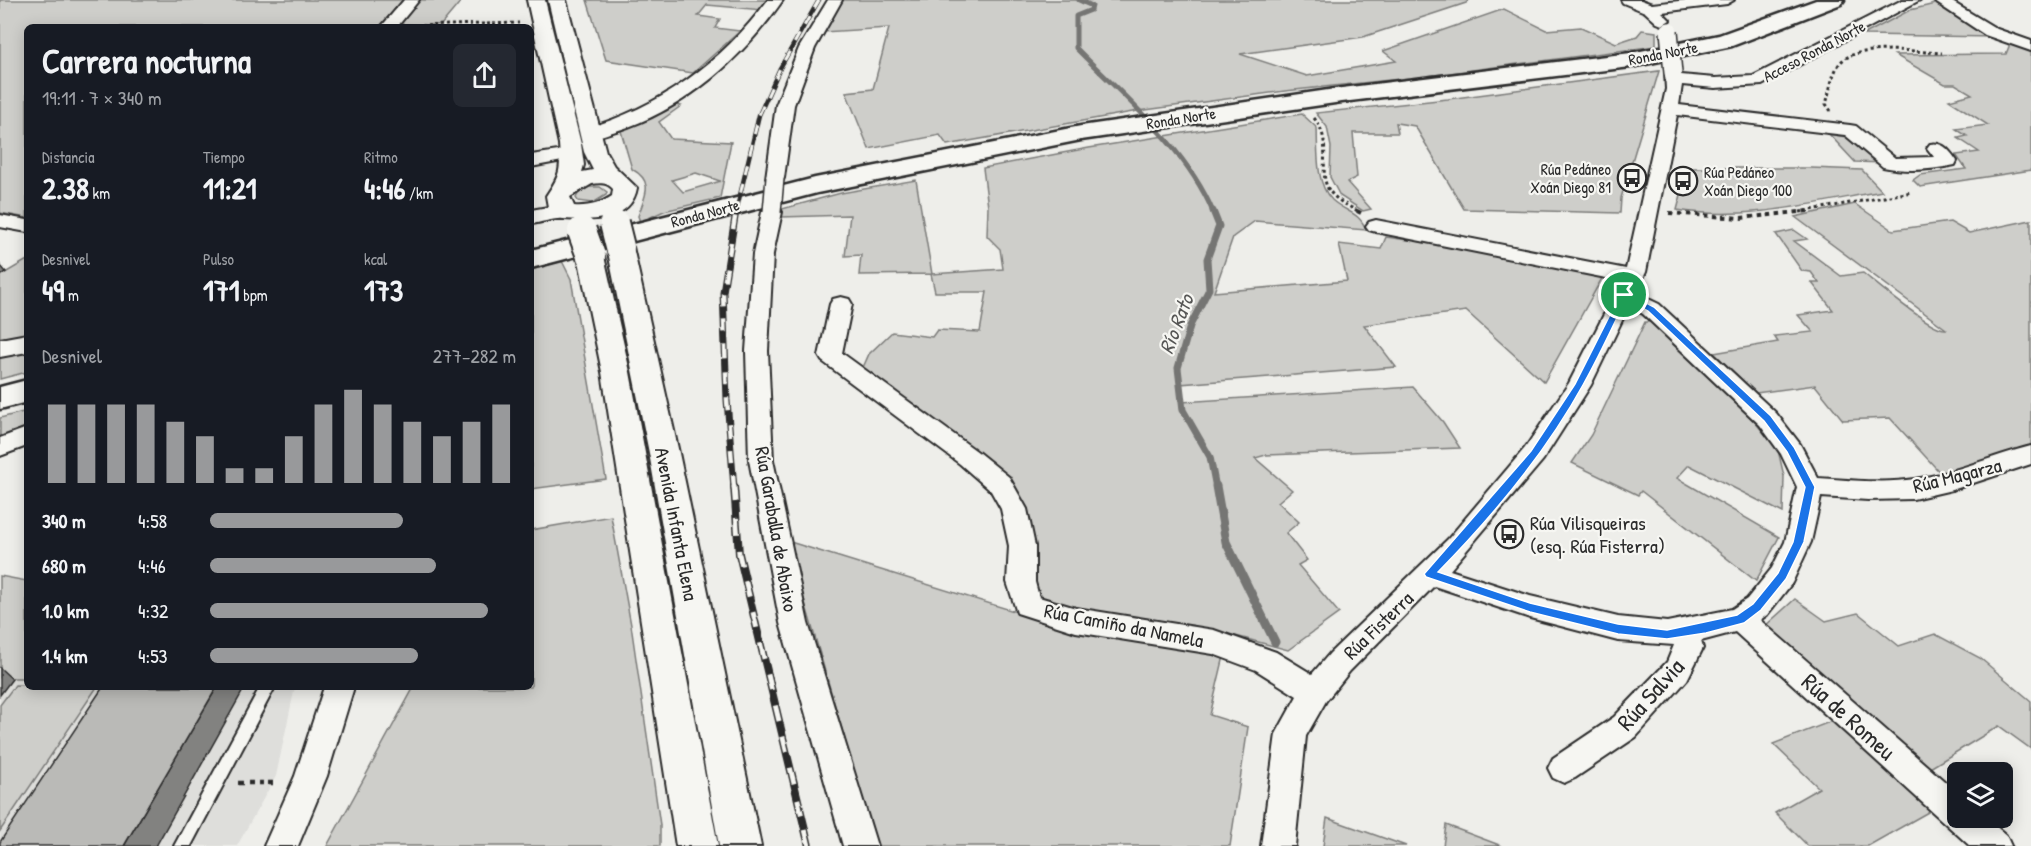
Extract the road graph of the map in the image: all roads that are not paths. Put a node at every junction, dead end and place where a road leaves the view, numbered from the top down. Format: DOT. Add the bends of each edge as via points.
graph roads {
  1 [pos="412,0"];
  2 [pos="536,0"];
  3 [pos="557,0"];
  4 [pos="776,0"];
  5 [pos="835,0"];
  6 [pos="1628,0"];
  7 [pos="1727,0"];
  8 [pos="1834,0"];
  9 [pos="1913,0"];
  10 [pos="1939,0"];
  11 [pos="1650,9"];
  12 [pos="392,24"];
  13 [pos="2031,45"];
  14 [pos="1674,76"];
  15 [pos="1670,109"];
  16 [pos="1832,111"];
  17 [pos="1850,130"];
  18 [pos="591,133"];
  19 [pos="1936,148"];
  20 [pos="572,154"];
  21 [pos="534,160"];
  22 [pos="534,211"];
  23 [pos="591,215"];
  24 [pos="534,217"];
  25 [pos="0,221"];
  26 [pos="24,225"];
  27 [pos="1376,226"];
  28 [pos="534,258"];
  29 [pos="1629,286"];
  30 [pos="841,304"];
  31 [pos="24,344"];
  32 [pos="0,348"];
  33 [pos="24,392"];
  34 [pos="0,398"];
  35 [pos="24,438"];
  36 [pos="0,447"];
  37 [pos="2031,455"];
  38 [pos="1810,487"];
  39 [pos="1430,574"];
  40 [pos="1740,619"];
  41 [pos="1685,632"];
  42 [pos="266,690"];
  43 [pos="338,690"];
  44 [pos="1315,692"];
  45 [pos="1564,768"];
  46 [pos="1947,804"];
  47 [pos="1973,828"];
  48 [pos="182,846"];
  49 [pos="281,846"];
  50 [pos="697,846"];
  51 [pos="740,846"];
  52 [pos="860,846"];
  53 [pos="1278,846"];
  54 [pos="1994,846"];
  1 -- 12 [label="street"];
  2 -- 20 [label="street, Avenida Infanta Elena"];
  3 -- 18 [label="street, Avenida Infanta Elena"];
  4 -- 18 [label="street" via="709,72 670,101 618,127"];
  5 -- 52 [label="street, Rúa Garaballa de Abaixo, bridge" via="807,48 785,105 763,254 757,351 761,460 794,623"];
  6 -- 11 [label="street"];
  7 -- 11 [label="street"];
  8 -- 28 [label="highway, Ronda Norte" via="1724,40 1631,60 1342,95 1081,133 815,186"];
  9 -- 14 [label="street, Acceso Ronda Norte" via="1756,81 1715,83"];
  10 -- 13 [label="street" via="1991,32"];
  11 -- 14 [label="street, Rúa Fisterra, bridge" via="1669,31"];
  14 -- 15 [label="street, Rúa Fisterra"];
  15 -- 17 [label="street"];
  15 -- 29 [label="street, Rúa Fisterra"];
  16 -- 17 [label="street"];
  17 -- 19 [label="street" via="1890,163 1948,160"];
  18 -- 23 [label="street, Avenida Infanta Elena" via="598,159"];
  20 -- 21 [label="street"];
  20 -- 23 [label="street, Avenida Infanta Elena" via="572,174"];
  22 -- 23 [label="street"];
  23 -- 24 [label="street"];
  23 -- 50 [label="street, Avenida Infanta Elena"];
  23 -- 51 [label="street, Avenida Infanta Elena" via="662,442"];
  25 -- 26 [label="street"];
  27 -- 29 [label="street"];
  29 -- 38 [label="street" via="1768,419 1791,450"];
  29 -- 39 [label="street, Rúa Fisterra" via="1579,385 1534,454"];
  30 -- 44 [label="street, Rúa Camiño da Namela" via="830,356 1000,484 1014,509 1027,605 1076,620 1214,642 1266,661"];
  31 -- 32 [label="street"];
  33 -- 34 [label="highway"];
  35 -- 36 [label="street"];
  37 -- 38 [label="street, Rúa Magarza" via="1923,488"];
  38 -- 40 [label="street" via="1798,542 1782,575 1757,607"];
  39 -- 41 [label="street" via="1530,608 1618,629"];
  39 -- 44 [label="street, Rúa Fisterra" via="1340,662"];
  40 -- 41 [label="street"];
  40 -- 46 [label="street, Rúa de Romeu"];
  41 -- 45 [label="street, Rúa Salvia" via="1689,648 1677,670 1626,727"];
  42 -- 48 [label="lane"];
  43 -- 49 [label="street" via="311,776"];
  44 -- 53 [label="street, Rúa Fisterra" via="1291,734"];
  47 -- 54 [label="street"];
}
